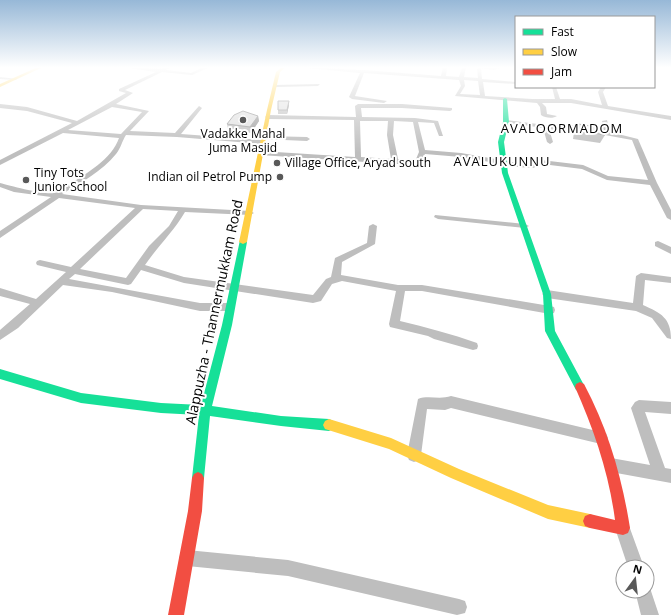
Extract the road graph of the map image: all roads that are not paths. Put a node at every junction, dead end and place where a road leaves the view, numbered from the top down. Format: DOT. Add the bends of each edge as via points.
graph roads {
  1 [pos="127,96"];
  2 [pos="274,96"];
  3 [pos="353,96"];
  4 [pos="466,96"];
  5 [pos="557,96"];
  6 [pos="601,96"];
  7 [pos="484,97"];
  8 [pos="492,98"];
  9 [pos="505,99"];
  10 [pos="558,100"];
  11 [pos="538,101"];
  12 [pos="111,105"];
  13 [pos="0,106"];
  14 [pos="384,106"];
  15 [pos="199,108"];
  16 [pos="606,108"];
  17 [pos="450,109"];
  18 [pos="352,111"];
  19 [pos="359,112"];
  20 [pos="271,113"];
  21 [pos="554,116"];
  22 [pos="671,118"];
  23 [pos="358,119"];
  24 [pos="391,120"];
  25 [pos="415,120"];
  26 [pos="605,121"];
  27 [pos="506,122"];
  28 [pos="78,123"];
  29 [pos="546,127"];
  30 [pos="63,131"];
  31 [pos="607,133"];
  32 [pos="123,135"];
  33 [pos="177,135"];
  34 [pos="440,135"];
  35 [pos="307,139"];
  36 [pos="263,140"];
  37 [pos="550,142"];
  38 [pos="422,152"];
  39 [pos="260,153"];
  40 [pos="358,159"];
  41 [pos="395,162"];
  42 [pos="503,162"];
  43 [pos="0,163"];
  44 [pos="653,183"];
  45 [pos="0,185"];
  46 [pos="57,195"];
  47 [pos="142,207"];
  48 [pos="183,209"];
  49 [pos="250,213"];
  50 [pos="438,217"];
  51 [pos="671,218"];
  52 [pos="373,226"];
  53 [pos="525,226"];
  54 [pos="0,235"];
  55 [pos="658,244"];
  56 [pos="671,251"];
  57 [pos="40,263"];
  58 [pos="139,266"];
  59 [pos="73,271"];
  60 [pos="336,278"];
  61 [pos="671,280"];
  62 [pos="62,281"];
  63 [pos="233,286"];
  64 [pos="401,288"];
  65 [pos="0,292"];
  66 [pos="547,294"];
  67 [pos="38,303"];
  68 [pos="230,307"];
  69 [pos="638,307"];
  70 [pos="550,310"];
  71 [pos="671,335"];
  72 [pos="0,336"];
  73 [pos="473,346"];
  74 [pos="0,374"];
  75 [pos="671,408"];
  76 [pos="205,410"];
  77 [pos="601,438"];
  78 [pos="414,455"];
  79 [pos="611,465"];
  80 [pos="665,475"];
  81 [pos="623,528"];
  82 [pos="187,558"];
  83 [pos="633,559"];
  84 [pos="646,599"];
  85 [pos="460,607"];
  86 [pos="176,615"];
  87 [pos="650,615"];
  1 -- 12 [label="street"];
  2 -- 20 [label="street, Alappuzha - Thannermukkam Road"];
  3 -- 14 [label="street" via="382,101"];
  4 -- 7 [label="street"];
  5 -- 10 [label="street"];
  6 -- 16 [label="street"];
  7 -- 8 [label="street"];
  8 -- 9 [label="street"];
  9 -- 11 [label="street"];
  9 -- 27 [label="street"];
  10 -- 11 [label="street"];
  10 -- 16 [label="street"];
  11 -- 21 [label="street" via="544,108 544,115"];
  12 -- 28 [label="street"];
  12 -- 32 [label="street" via="146,111"];
  13 -- 28 [label="street" via="27,109"];
  14 -- 17 [label="street"];
  14 -- 19 [label="street" via="358,106"];
  15 -- 33 [label="street"];
  16 -- 22 [label="street"];
  18 -- 19 [label="street"];
  19 -- 23 [label="street"];
  20 -- 23 [label="street"];
  20 -- 36 [label="street, Alappuzha - Thannermukkam Road"];
  23 -- 24 [label="street"];
  23 -- 40 [label="street"];
  24 -- 25 [label="street"];
  24 -- 41 [label="street" via="388,130"];
  25 -- 34 [label="street" via="436,122"];
  25 -- 38 [label="street"];
  26 -- 31 [label="street"];
  27 -- 29 [label="street"];
  27 -- 42 [label="street" via="502,142"];
  28 -- 30 [label="street"];
  29 -- 31 [label="street" via="564,129 566,126"];
  29 -- 37 [label="street"];
  30 -- 32 [label="street"];
  30 -- 43 [label="street"];
  31 -- 44 [label="street" via="635,139"];
  32 -- 33 [label="street"];
  32 -- 46 [label="street" via="111,156"];
  33 -- 36 [label="street"];
  35 -- 36 [label="street"];
  36 -- 39 [label="street, Alappuzha - Thannermukkam Road"];
  38 -- 41 [label="street" via="420,160"];
  38 -- 42 [label="street"];
  39 -- 40 [label="street"];
  39 -- 49 [label="street, Alappuzha - Thannermukkam Road"];
  40 -- 41 [label="street"];
  42 -- 44 [label="street" via="533,166 541,162 583,167 607,178"];
  42 -- 53 [label="street"];
  44 -- 51 [label="street"];
  45 -- 46 [label="street" via="14,190"];
  46 -- 47 [label="street"];
  46 -- 54 [label="street"];
  47 -- 48 [label="street"];
  47 -- 59 [label="street"];
  48 -- 49 [label="street"];
  48 -- 58 [label="street" via="172,227"];
  49 -- 63 [label="street, Alappuzha - Thannermukkam Road"];
  50 -- 53 [label="street"];
  52 -- 60 [label="street" via="371,244 338,260"];
  53 -- 66 [label="street"];
  55 -- 56 [label="street"];
  57 -- 59 [label="street"];
  58 -- 59 [label="street" via="128,282"];
  58 -- 63 [label="street" via="184,280"];
  59 -- 62 [label="street"];
  60 -- 63 [label="street" via="329,281 316,299"];
  60 -- 64 [label="street"];
  61 -- 69 [label="street" via="641,276"];
  62 -- 67 [label="street"];
  62 -- 68 [label="street" via="200,307"];
  63 -- 68 [label="street, Alappuzha - Thannermukkam Road"];
  64 -- 70 [label="street" via="422,288"];
  64 -- 73 [label="street" via="394,324 431,332"];
  65 -- 67 [label="street"];
  66 -- 69 [label="street"];
  66 -- 70 [label="street"];
  67 -- 72 [label="street"];
  68 -- 76 [label="street, Alappuzha - Thannermukkam Road"];
  69 -- 71 [label="street" via="656,315"];
  70 -- 77 [label="street" via="550,332 587,399"];
  74 -- 76 [label="street" via="81,398 161,408"];
  75 -- 80 [label="street" via="637,408"];
  76 -- 78 [label="street" via="281,421 333,425 391,444"];
  76 -- 82 [label="street, Alappuzha - Thannermukkam Road" via="195,511"];
  77 -- 78 [label="street" via="451,402 422,403"];
  77 -- 79 [label="street"];
  78 -- 81 [label="street" via="548,512"];
  79 -- 80 [label="street"];
  79 -- 81 [label="street" via="620,501"];
  81 -- 83 [label="street"];
  82 -- 85 [label="street" via="288,568"];
  82 -- 86 [label="street, Alappuzha - Thannermukkam Road"];
  84 -- 87 [label="street"];
}
